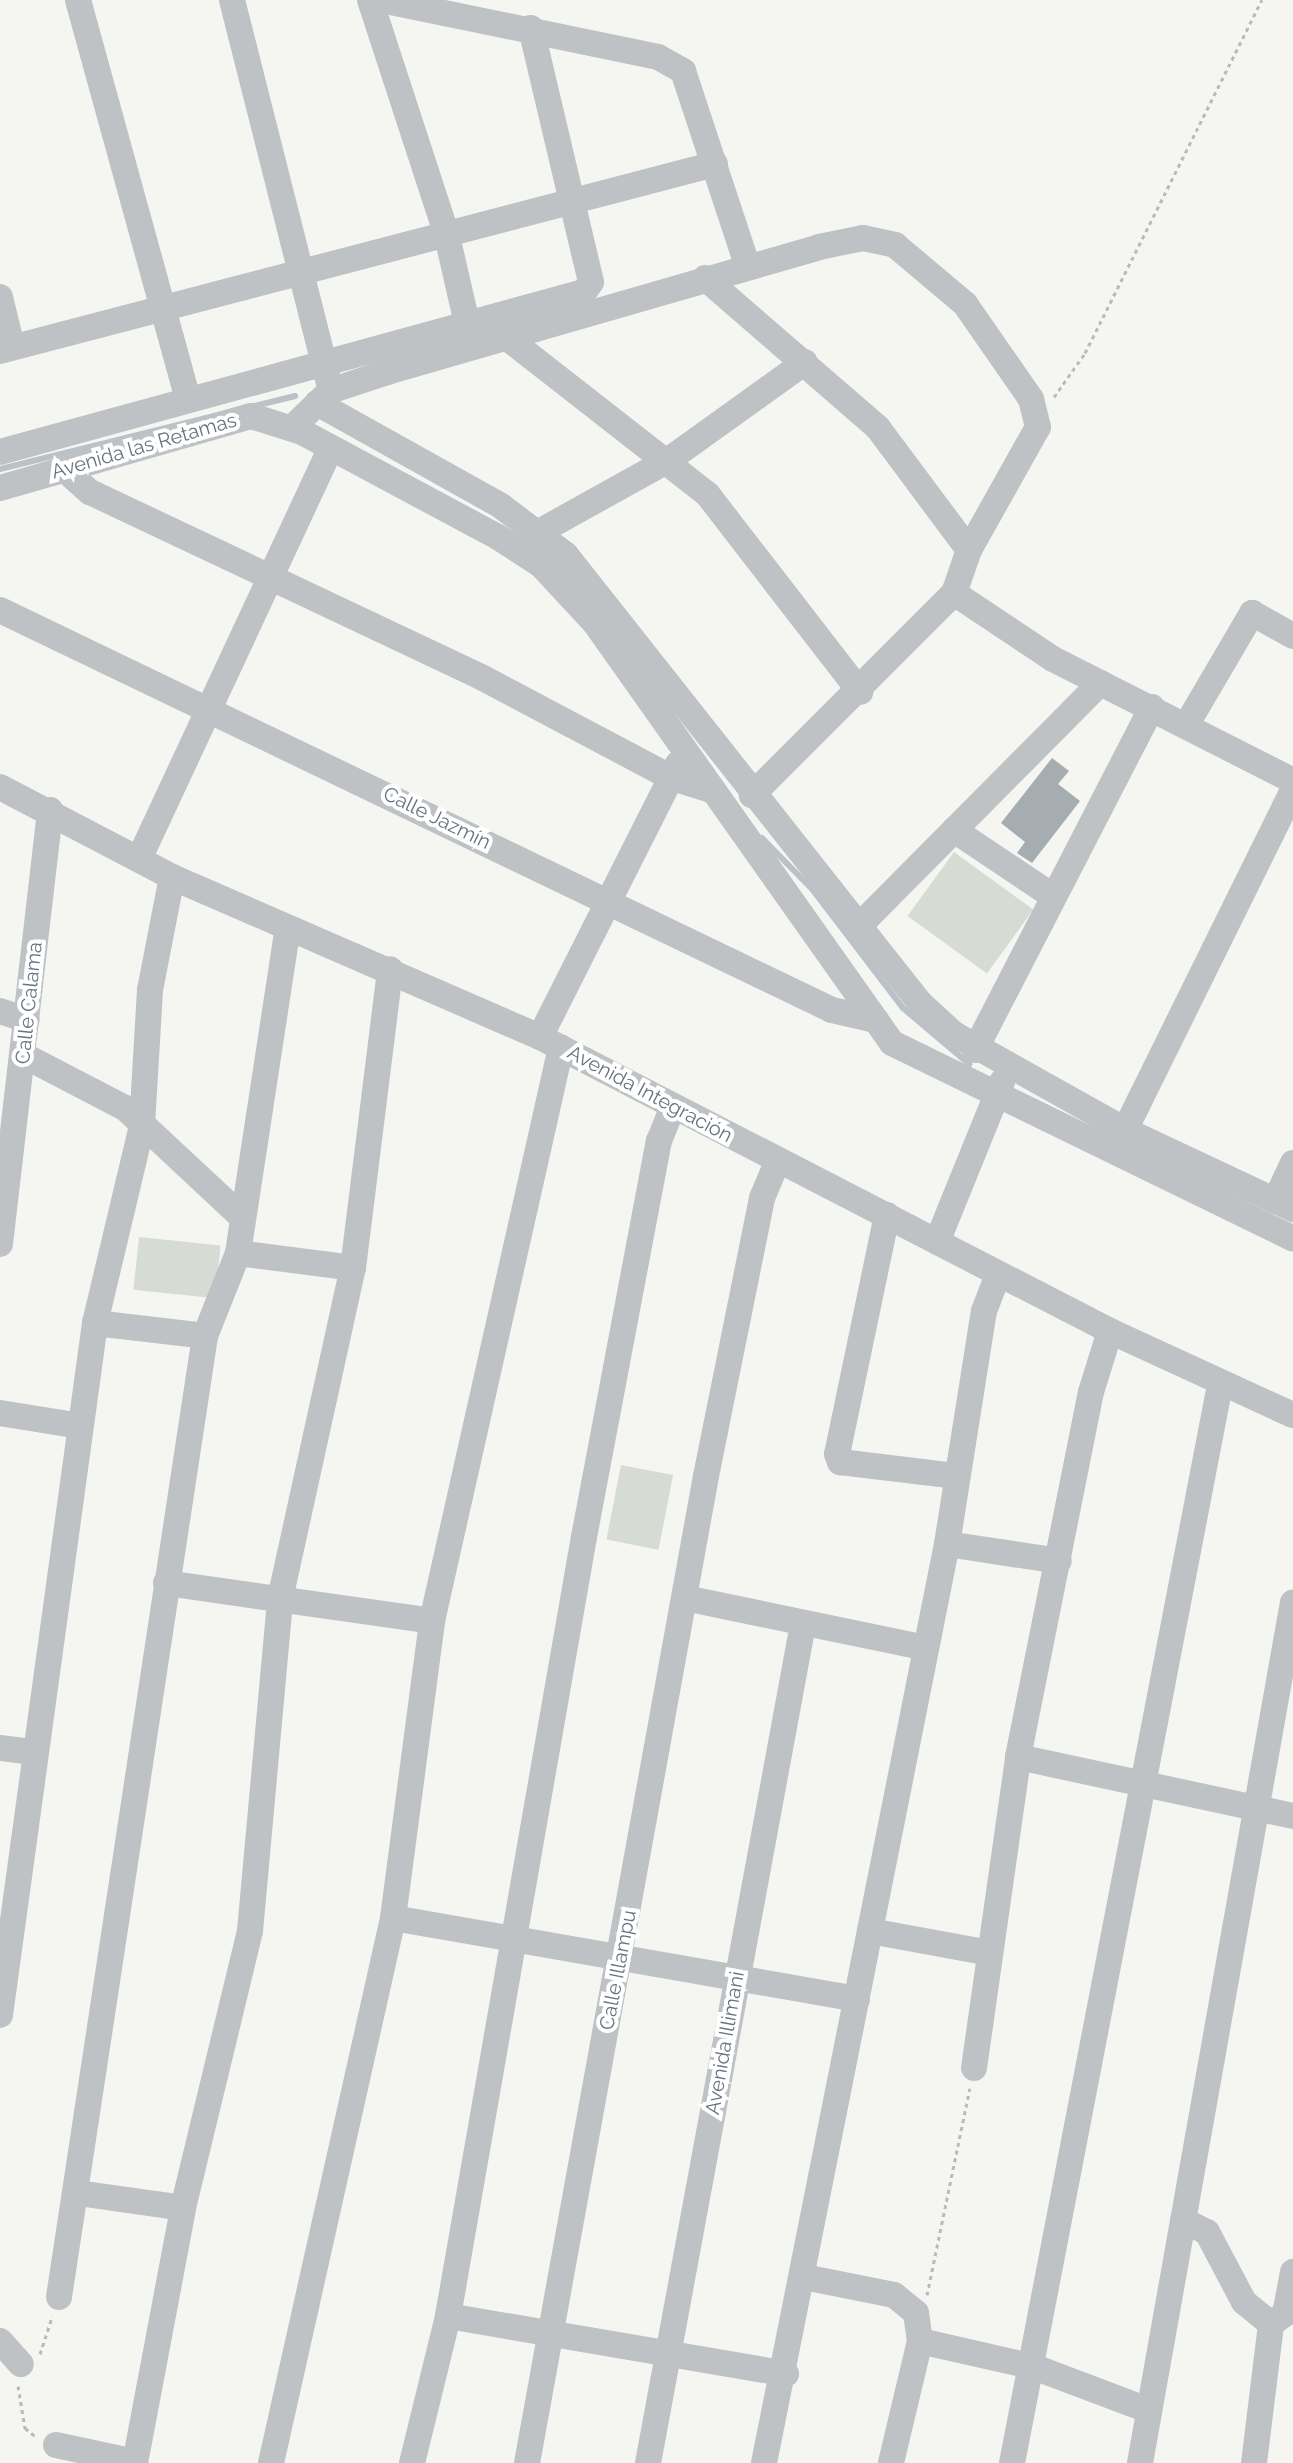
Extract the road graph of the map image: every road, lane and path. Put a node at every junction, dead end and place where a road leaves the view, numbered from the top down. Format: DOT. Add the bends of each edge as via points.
graph roads {
  1 [pos="78,0"];
  2 [pos="232,0"];
  3 [pos="370,0"];
  4 [pos="381,0"];
  5 [pos="1262,0"];
  6 [pos="444,4"];
  7 [pos="531,28"];
  8 [pos="715,164"];
  9 [pos="573,197"];
  10 [pos="447,236"];
  11 [pos="748,267"];
  12 [pos="297,272"];
  13 [pos="705,278"];
  14 [pos="0,297"];
  15 [pos="161,310"];
  16 [pos="467,323"];
  17 [pos="506,337"];
  18 [pos="6,349"];
  19 [pos="805,362"];
  20 [pos="325,387"];
  21 [pos="187,397"];
  22 [pos="1037,420"];
  23 [pos="292,428"];
  24 [pos="331,448"];
  25 [pos="0,452"];
  26 [pos="670,459"];
  27 [pos="63,468"];
  28 [pos="0,488"];
  29 [pos="539,532"];
  30 [pos="969,550"];
  31 [pos="272,581"];
  32 [pos="954,593"];
  33 [pos="0,610"];
  34 [pos="1293,636"];
  35 [pos="1100,683"];
  36 [pos="860,692"];
  37 [pos="1152,707"];
  38 [pos="211,709"];
  39 [pos="1187,724"];
  40 [pos="686,751"];
  41 [pos="670,777"];
  42 [pos="1293,781"];
  43 [pos="0,787"];
  44 [pos="712,790"];
  45 [pos="748,790"];
  46 [pos="1293,790"];
  47 [pos="50,810"];
  48 [pos="954,830"];
  49 [pos="140,857"];
  50 [pos="172,877"];
  51 [pos="1054,897"];
  52 [pos="609,901"];
  53 [pos="858,927"];
  54 [pos="288,928"];
  55 [pos="390,969"];
  56 [pos="0,1011"];
  57 [pos="27,1020"];
  58 [pos="876,1020"];
  59 [pos="551,1042"];
  60 [pos="975,1050"];
  61 [pos="23,1055"];
  62 [pos="1010,1069"];
  63 [pos="993,1098"];
  64 [pos="672,1108"];
  65 [pos="142,1125"];
  66 [pos="1125,1130"];
  67 [pos="778,1160"];
  68 [pos="1293,1163"];
  69 [pos="1284,1205"];
  70 [pos="887,1215"];
  71 [pos="242,1217"];
  72 [pos="1293,1239"];
  73 [pos="937,1242"];
  74 [pos="0,1244"];
  75 [pos="238,1253"];
  76 [pos="353,1268"];
  77 [pos="998,1274"];
  78 [pos="95,1323"];
  79 [pos="1110,1331"];
  80 [pos="205,1336"];
  81 [pos="1220,1385"];
  82 [pos="0,1413"];
  83 [pos="1293,1415"];
  84 [pos="80,1426"];
  85 [pos="955,1476"];
  86 [pos="947,1544"];
  87 [pos="1059,1561"];
  88 [pos="166,1583"];
  89 [pos="685,1598"];
  90 [pos="280,1599"];
  91 [pos="1293,1602"];
  92 [pos="432,1621"];
  93 [pos="803,1624"];
  94 [pos="926,1648"];
  95 [pos="0,1748"];
  96 [pos="34,1752"];
  97 [pos="1018,1757"];
  98 [pos="1145,1786"];
  99 [pos="1256,1808"];
  100 [pos="1293,1816"];
  101 [pos="393,1918"];
  102 [pos="870,1931"];
  103 [pos="512,1934"];
  104 [pos="622,1953"];
  105 [pos="990,1953"];
  106 [pos="738,1975"];
  107 [pos="857,1999"];
  108 [pos="0,2015"];
  109 [pos="974,2068"];
  110 [pos="78,2193"];
  111 [pos="183,2208"];
  112 [pos="1183,2220"];
  113 [pos="1293,2272"];
  114 [pos="804,2277"];
  115 [pos="59,2297"];
  116 [pos="913,2309"];
  117 [pos="448,2316"];
  118 [pos="1271,2324"];
  119 [pos="546,2335"];
  120 [pos="0,2341"];
  121 [pos="920,2341"];
  122 [pos="670,2356"];
  123 [pos="21,2364"];
  124 [pos="1034,2367"];
  125 [pos="786,2374"];
  126 [pos="1148,2410"];
  127 [pos="56,2445"];
  128 [pos="135,2463"];
  129 [pos="271,2463"];
  130 [pos="412,2463"];
  131 [pos="527,2463"];
  132 [pos="648,2463"];
  133 [pos="764,2463"];
  134 [pos="891,2463"];
  135 [pos="1012,2463"];
  136 [pos="1140,2463"];
  137 [pos="1254,2463"];
  1 -- 15 [label="street"];
  2 -- 12 [label="street"];
  3 -- 10 [label="street"];
  4 -- 6 [label="street"];
  5 -- 22 [label="path" via="1085,353"];
  6 -- 7 [label="street"];
  7 -- 8 [label="street" via="658,57 683,71"];
  7 -- 9 [label="street"];
  8 -- 9 [label="street"];
  8 -- 11 [label="street"];
  9 -- 10 [label="street"];
  9 -- 16 [label="street" via="591,282 584,292"];
  10 -- 12 [label="street"];
  10 -- 16 [label="street"];
  11 -- 13 [label="street"];
  11 -- 22 [label="street" via="863,238 895,245 965,304"];
  12 -- 15 [label="street"];
  12 -- 20 [label="street"];
  13 -- 17 [label="street"];
  13 -- 19 [label="street"];
  14 -- 18 [label="street"];
  15 -- 18 [label="street"];
  15 -- 21 [label="street"];
  16 -- 20 [label="street"];
  17 -- 20 [label="street"];
  17 -- 26 [label="street"];
  19 -- 26 [label="street"];
  19 -- 30 [label="street" via="878,428"];
  20 -- 21 [label="street"];
  20 -- 23 [label="street"];
  20 -- 29 [label="street"];
  21 -- 25 [label="street"];
  22 -- 30 [label="street" via="1028,453"];
  23 -- 24 [label="street, Avenida las Retamas"];
  23 -- 27 [label="street, Avenida las Retamas" via="239,417"];
  24 -- 31 [label="street"];
  24 -- 40 [label="street, Avenida las Retamas" via="541,565 595,623"];
  26 -- 29 [label="street"];
  26 -- 36 [label="street" via="758,551"];
  27 -- 28 [label="street, Avenida las Retamas"];
  27 -- 31 [label="street" via="90,492"];
  29 -- 45 [label="street" via="605,598"];
  30 -- 32 [label="street"];
  31 -- 38 [label="street"];
  31 -- 41 [label="street" via="483,678"];
  32 -- 35 [label="street"];
  32 -- 36 [label="street"];
  33 -- 38 [label="street, Calle Jazmín"];
  34 -- 39 [label="street" via="1252,613"];
  35 -- 37 [label="street"];
  35 -- 48 [label="street"];
  36 -- 45 [label="street"];
  37 -- 39 [label="street"];
  37 -- 51 [label="street"];
  38 -- 49 [label="street"];
  38 -- 52 [label="street, Calle Jazmín"];
  39 -- 42 [label="street"];
  40 -- 41 [label="street"];
  40 -- 44 [label="street, Avenida las Retamas"];
  41 -- 44 [label="street"];
  41 -- 52 [label="street"];
  43 -- 47 [label="street, Avenida Integración"];
  44 -- 45 [label="street"];
  44 -- 58 [label="street, Avenida las Retamas"];
  45 -- 53 [label="street"];
  46 -- 66 [label="street"];
  47 -- 49 [label="street, Avenida Integración"];
  47 -- 57 [label="street, Calle Calama"];
  48 -- 51 [label="street"];
  48 -- 53 [label="street"];
  49 -- 50 [label="street, Avenida Integración"];
  50 -- 54 [label="street, Avenida Integración"];
  50 -- 65 [label="street" via="150,990"];
  51 -- 60 [label="street"];
  52 -- 58 [label="street, Calle Jazmín" via="832,1010"];
  52 -- 59 [label="street"];
  53 -- 60 [label="street" via="920,1003"];
  54 -- 55 [label="street, Avenida Integración"];
  54 -- 71 [label="street"];
  55 -- 59 [label="street, Avenida Integración"];
  55 -- 76 [label="street"];
  56 -- 57 [label="street"];
  57 -- 61 [label="street, Calle Calama"];
  58 -- 63 [label="street, Avenida las Retamas" via="892,1043"];
  59 -- 64 [label="street, Avenida Integración"];
  59 -- 92 [label="street"];
  60 -- 62 [label="street"];
  61 -- 65 [label="street" via="100,1092"];
  61 -- 74 [label="street, Calle Calama"];
  62 -- 63 [label="street"];
  62 -- 66 [label="street"];
  63 -- 72 [label="street, Avenida las Retamas"];
  63 -- 73 [label="street"];
  64 -- 67 [label="street, Avenida Integración"];
  64 -- 103 [label="street" via="656,1156"];
  65 -- 71 [label="street"];
  65 -- 78 [label="street"];
  66 -- 69 [label="street"];
  67 -- 70 [label="street, Avenida Integración"];
  67 -- 89 [label="street, Calle Illampu" via="762,1198"];
  68 -- 69 [label="street"];
  70 -- 73 [label="street, Avenida Integración"];
  70 -- 85 [label="street" via="837,1445 840,1462"];
  71 -- 75 [label="street"];
  73 -- 77 [label="street, Avenida Integración"];
  75 -- 76 [label="street"];
  75 -- 80 [label="street"];
  76 -- 90 [label="street"];
  77 -- 79 [label="street, Avenida Integración"];
  77 -- 85 [label="street" via="984,1311"];
  78 -- 80 [label="street"];
  78 -- 84 [label="street"];
  79 -- 81 [label="street, Avenida Integración"];
  79 -- 87 [label="street" via="1091,1392"];
  80 -- 88 [label="street"];
  81 -- 83 [label="street, Avenida Integración"];
  81 -- 98 [label="street"];
  82 -- 84 [label="street"];
  84 -- 96 [label="street"];
  85 -- 86 [label="street"];
  86 -- 87 [label="street"];
  86 -- 94 [label="street"];
  87 -- 97 [label="street"];
  88 -- 90 [label="street"];
  88 -- 110 [label="street"];
  89 -- 93 [label="street"];
  89 -- 104 [label="street, Calle Illampu"];
  90 -- 92 [label="street"];
  90 -- 111 [label="street" via="250,1931"];
  91 -- 99 [label="street"];
  92 -- 101 [label="street"];
  93 -- 94 [label="street"];
  93 -- 106 [label="street, Avenida Illimani"];
  94 -- 102 [label="street"];
  95 -- 96 [label="street"];
  96 -- 108 [label="street"];
  97 -- 98 [label="street"];
  97 -- 105 [label="street"];
  98 -- 99 [label="street"];
  98 -- 124 [label="street"];
  99 -- 100 [label="street"];
  99 -- 112 [label="street"];
  101 -- 103 [label="street"];
  101 -- 129 [label="street"];
  102 -- 105 [label="street"];
  102 -- 107 [label="street"];
  103 -- 104 [label="street"];
  103 -- 117 [label="street"];
  104 -- 106 [label="street"];
  104 -- 119 [label="street, Calle Illampu"];
  105 -- 109 [label="street"];
  106 -- 107 [label="street"];
  106 -- 122 [label="street, Avenida Illimani"];
  107 -- 114 [label="street"];
  109 -- 116 [label="path" via="934,2283"];
  110 -- 111 [label="street"];
  110 -- 115 [label="street"];
  111 -- 128 [label="street"];
  112 -- 118 [label="street" via="1207,2232 1244,2302"];
  112 -- 126 [label="street"];
  113 -- 118 [label="street" via="1285,2314"];
  114 -- 116 [label="street" via="894,2295"];
  114 -- 125 [label="street"];
  115 -- 123 [label="path" via="40,2355"];
  116 -- 121 [label="street"];
  117 -- 119 [label="street"];
  117 -- 130 [label="street"];
  118 -- 137 [label="street"];
  119 -- 122 [label="street"];
  119 -- 131 [label="street, Calle Illampu"];
  120 -- 123 [label="street"];
  121 -- 124 [label="street"];
  121 -- 134 [label="street"];
  122 -- 125 [label="street"];
  122 -- 132 [label="street, Avenida Illimani"];
  123 -- 127 [label="path" via="25,2428"];
  124 -- 126 [label="street"];
  124 -- 135 [label="street"];
  125 -- 133 [label="street"];
  126 -- 136 [label="street"];
  127 -- 128 [label="street"];
}
